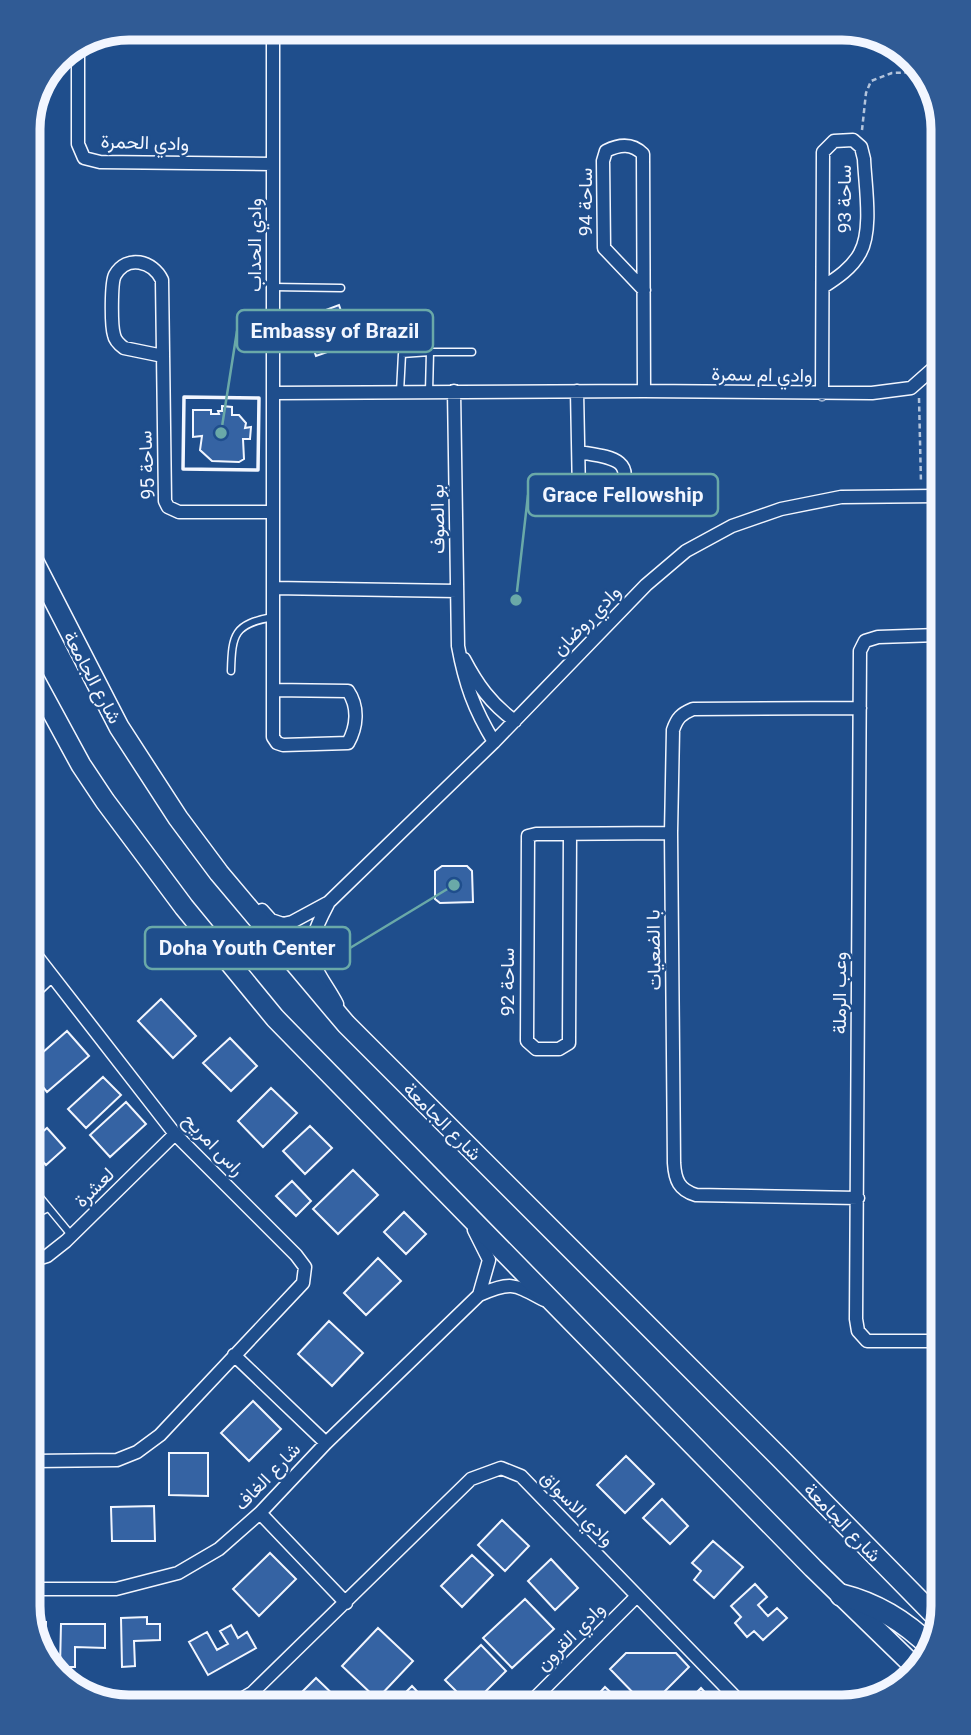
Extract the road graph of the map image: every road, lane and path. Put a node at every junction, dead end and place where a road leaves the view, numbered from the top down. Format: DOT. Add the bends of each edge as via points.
graph roads {
  1 [pos="273,40"];
  2 [pos="78,57"];
  3 [pos="910,72"];
  4 [pos="861,147"];
  5 [pos="273,164"];
  6 [pos="273,287"];
  7 [pos="824,287"];
  8 [pos="341,288"];
  9 [pos="644,290"];
  10 [pos="430,352"];
  11 [pos="472,352"];
  12 [pos="163,356"];
  13 [pos="931,371"];
  14 [pos="918,383"];
  15 [pos="454,391"];
  16 [pos="577,391"];
  17 [pos="644,391"];
  18 [pos="400,392"];
  19 [pos="429,392"];
  20 [pos="273,393"];
  21 [pos="822,394"];
  22 [pos="579,452"];
  23 [pos="922,496"];
  24 [pos="931,496"];
  25 [pos="273,512"];
  26 [pos="40,573"];
  27 [pos="273,588"];
  28 [pos="457,591"];
  29 [pos="273,617"];
  30 [pos="931,635"];
  31 [pos="458,646"];
  32 [pos="231,671"];
  33 [pos="273,690"];
  34 [pos="40,691"];
  35 [pos="860,708"];
  36 [pos="514,721"];
  37 [pos="494,742"];
  38 [pos="671,833"];
  39 [pos="570,834"];
  40 [pos="219,873"];
  41 [pos="329,902"];
  42 [pos="40,961"];
  43 [pos="51,976"];
  44 [pos="40,986"];
  45 [pos="346,1024"];
  46 [pos="175,1134"];
  47 [pos="449,1195"];
  48 [pos="40,1198"];
  49 [pos="858,1198"];
  50 [pos="48,1208"];
  51 [pos="40,1212"];
  52 [pos="72,1236"];
  53 [pos="40,1258"];
  54 [pos="480,1294"];
  55 [pos="562,1310"];
  56 [pos="931,1341"];
  57 [pos="234,1354"];
  58 [pos="326,1443"];
  59 [pos="40,1461"];
  60 [pos="260,1513"];
  61 [pos="40,1589"];
  62 [pos="841,1595"];
  63 [pos="636,1597"];
  64 [pos="346,1603"];
  65 [pos="931,1611"];
  66 [pos="924,1640"];
  67 [pos="910,1662"];
  68 [pos="249,1695"];
  69 [pos="538,1695"];
  70 [pos="733,1695"];
  1 -- 5 [label="street, وادي الحداب"];
  2 -- 5 [label="street, وادي الحمرة" via="78,144 84,158"];
  3 -- 4 [label="path" via="871,81"];
  4 -- 7 [label="street, ساحة 93" via="867,234 860,254 843,275"];
  4 -- 7 [label="street, ساحة 93" via="853,140 834,141 824,152"];
  5 -- 6 [label="street, وادي الحداب"];
  6 -- 8 [label="lane"];
  6 -- 20 [label="street, وادي الحداب"];
  7 -- 21 [label="street, ساحة 93"];
  9 -- 9 [label="street, ساحة 94" via="604,248 603,161 606,150 615,146 632,146 643,154"];
  9 -- 17 [label="street, ساحة 94"];
  10 -- 11 [label="lane"];
  10 -- 18 [label="lane" via="402,354"];
  10 -- 19 [label="lane"];
  12 -- 12 [label="street, ساحة 95" via="124,348 114,335 112,279 122,266 146,263 162,280"];
  12 -- 25 [label="street, ساحة 95" via="164,495 168,507 179,512"];
  13 -- 14 [label="street, وادي ام سمرة"];
  14 -- 21 [label="street, وادي ام سمرة" via="872,393"];
  14 -- 23 [label="path"];
  15 -- 16 [label="street, وادي ام سمرة"];
  15 -- 19 [label="street, وادي ام سمرة"];
  15 -- 28 [label="street, بو الصوف"];
  16 -- 17 [label="street, وادي ام سمرة"];
  16 -- 22 [label="street"];
  17 -- 21 [label="street, وادي ام سمرة"];
  18 -- 19 [label="street, وادي ام سمرة"];
  18 -- 20 [label="street, وادي ام سمرة"];
  20 -- 25 [label="street, وادي الحداب"];
  22 -- 22 [label="street" via="579,494 600,501 619,495 625,477 618,460"];
  23 -- 24 [label="street, وادي روضان"];
  23 -- 36 [label="street, وادي روضان" via="841,497 781,509 732,526 686,551 646,585"];
  25 -- 27 [label="street, وادي الحداب"];
  26 -- 40 [label="main road, شارع الجامعة" via="119,727"];
  27 -- 28 [label="street"];
  27 -- 29 [label="street, وادي الحداب"];
  28 -- 31 [label="street, بو الصوف"];
  29 -- 32 [label="lane" via="239,629 232,643"];
  29 -- 33 [label="street, وادي الحداب"];
  30 -- 35 [label="street, وعب الرملة" via="878,637 865,642 860,651"];
  31 -- 36 [label="street, بو الصوف" via="477,684"];
  31 -- 37 [label="street, بو الصوف" via="472,703"];
  33 -- 33 [label="street, وادي الحداب" via="273,737 277,743 348,743 356,717 348,691"];
  34 -- 47 [label="main road" via="105,801 213,943 302,1048"];
  35 -- 38 [label="street, با الضعيات" via="693,709 682,713 673,730"];
  35 -- 49 [label="street, وعب الرملة"];
  36 -- 37 [label="street, وادي روضان"];
  37 -- 41 [label="street, وادي روضان"];
  38 -- 39 [label="street, ساحة 92"];
  38 -- 49 [label="street, با الضعيات" via="674,1163 678,1184 696,1195"];
  39 -- 39 [label="street, ساحة 92" via="536,834 528,836 526,844 527,1041 536,1049 559,1049 569,1043"];
  40 -- 41 [label="street, وادي روضان" via="271,920 282,924"];
  40 -- 45 [label="main road, شارع الجامعة"];
  41 -- 45 [label="street, وادي روضان" via="313,936 312,957"];
  42 -- 43 [label="street, راس امريح"];
  43 -- 44 [label="street"];
  43 -- 46 [label="street, راس امريح"];
  45 -- 65 [label="main road, شارع الجامعة"];
  46 -- 52 [label="street, لعشرة"];
  46 -- 57 [label="street, راس امريح" via="305,1267 303,1283"];
  47 -- 54 [label="street" via="489,1260"];
  47 -- 55 [label="main road"];
  48 -- 50 [label="lane"];
  49 -- 56 [label="street, وعب الرملة" via="858,1331 867,1341"];
  50 -- 51 [label="lane"];
  50 -- 52 [label="lane"];
  52 -- 53 [label="street, لعشرة"];
  54 -- 55 [label="street, شارع الغاف" via="503,1285 519,1286"];
  54 -- 58 [label="street, شارع الغاف"];
  55 -- 62 [label="main road"];
  57 -- 58 [label="street"];
  57 -- 59 [label="street, راس امريح" via="160,1436 137,1452 117,1460"];
  58 -- 60 [label="street, شارع الغاف"];
  60 -- 61 [label="street, شارع الغاف" via="219,1549 178,1573 116,1589"];
  60 -- 64 [label="street"];
  62 -- 66 [label="highway" via="886,1612"];
  62 -- 67 [label="main road"];
  63 -- 64 [label="street, وادي الاسواق" via="521,1476 501,1468 471,1479"];
  63 -- 69 [label="street, وادي القرون"];
  63 -- 70 [label="street, وادي الاسواق"];
  64 -- 68 [label="street, وادي الاسواق"];
}
